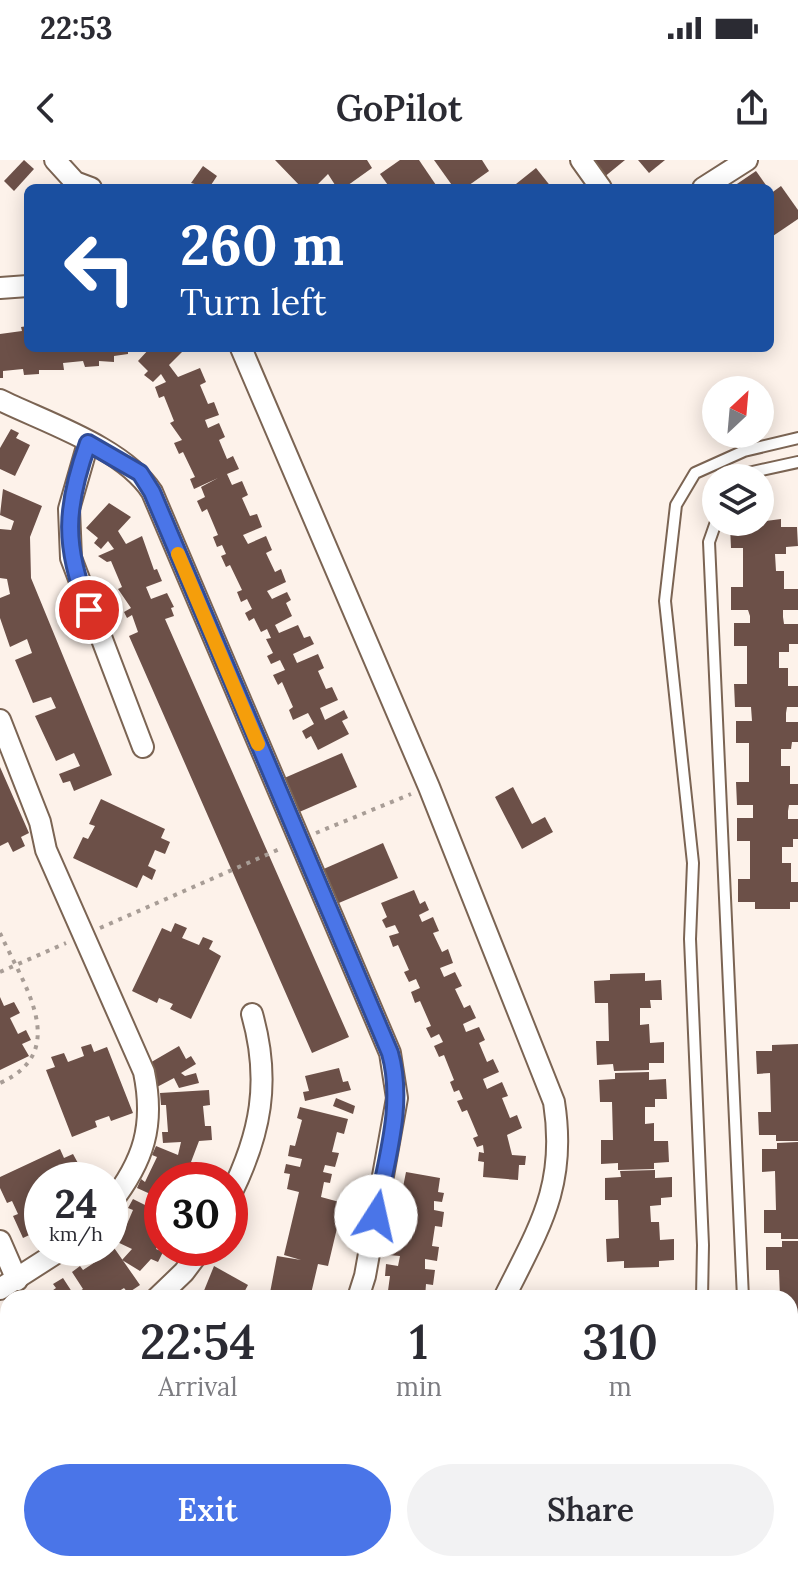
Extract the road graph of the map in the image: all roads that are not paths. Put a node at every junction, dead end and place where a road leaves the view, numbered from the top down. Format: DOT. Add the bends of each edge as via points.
graph roads {
  1 [pos="55,160"];
  2 [pos="581,160"];
  3 [pos="747,160"];
  4 [pos="77,184"];
  5 [pos="598,184"];
  6 [pos="709,184"];
  7 [pos="24,286"];
  8 [pos="0,288"];
  9 [pos="243,352"];
  10 [pos="0,400"];
  11 [pos="798,438"];
  12 [pos="88,443"];
  13 [pos="798,462"];
  14 [pos="774,467"];
  15 [pos="711,536"];
  16 [pos="0,720"];
  17 [pos="143,747"];
  18 [pos="252,1014"];
  19 [pos="245,1162"];
  20 [pos="128,1176"];
  21 [pos="0,1241"];
  22 [pos="36,1266"];
  23 [pos="188,1266"];
  24 [pos="9,1284"];
  25 [pos="165,1290"];
  26 [pos="361,1290"];
  27 [pos="508,1290"];
  28 [pos="702,1290"];
  29 [pos="743,1290"];
  1 -- 4 [label="street"];
  2 -- 5 [label="street"];
  3 -- 6 [label="street"];
  7 -- 8 [label="street"];
  9 -- 27 [label="street" via="429,787 554,1102 560,1140 557,1175 544,1217"];
  10 -- 12 [label="street"];
  11 -- 28 [label="lane" via="744,451 695,473 676,505 672,533 665,601 693,863 690,939"];
  12 -- 17 [label="street" via="69,509 71,558"];
  12 -- 26 [label="street" via="140,473 152,492 390,1053 396,1077 394,1113"];
  13 -- 14 [label="lane"];
  15 -- 29 [label="lane"];
  16 -- 20 [label="street" via="46,850 144,1072 151,1108"];
  18 -- 19 [label="street" via="264,1074"];
  21 -- 24 [label="street"];
  22 -- 24 [label="street"];
  23 -- 25 [label="street"];
}
